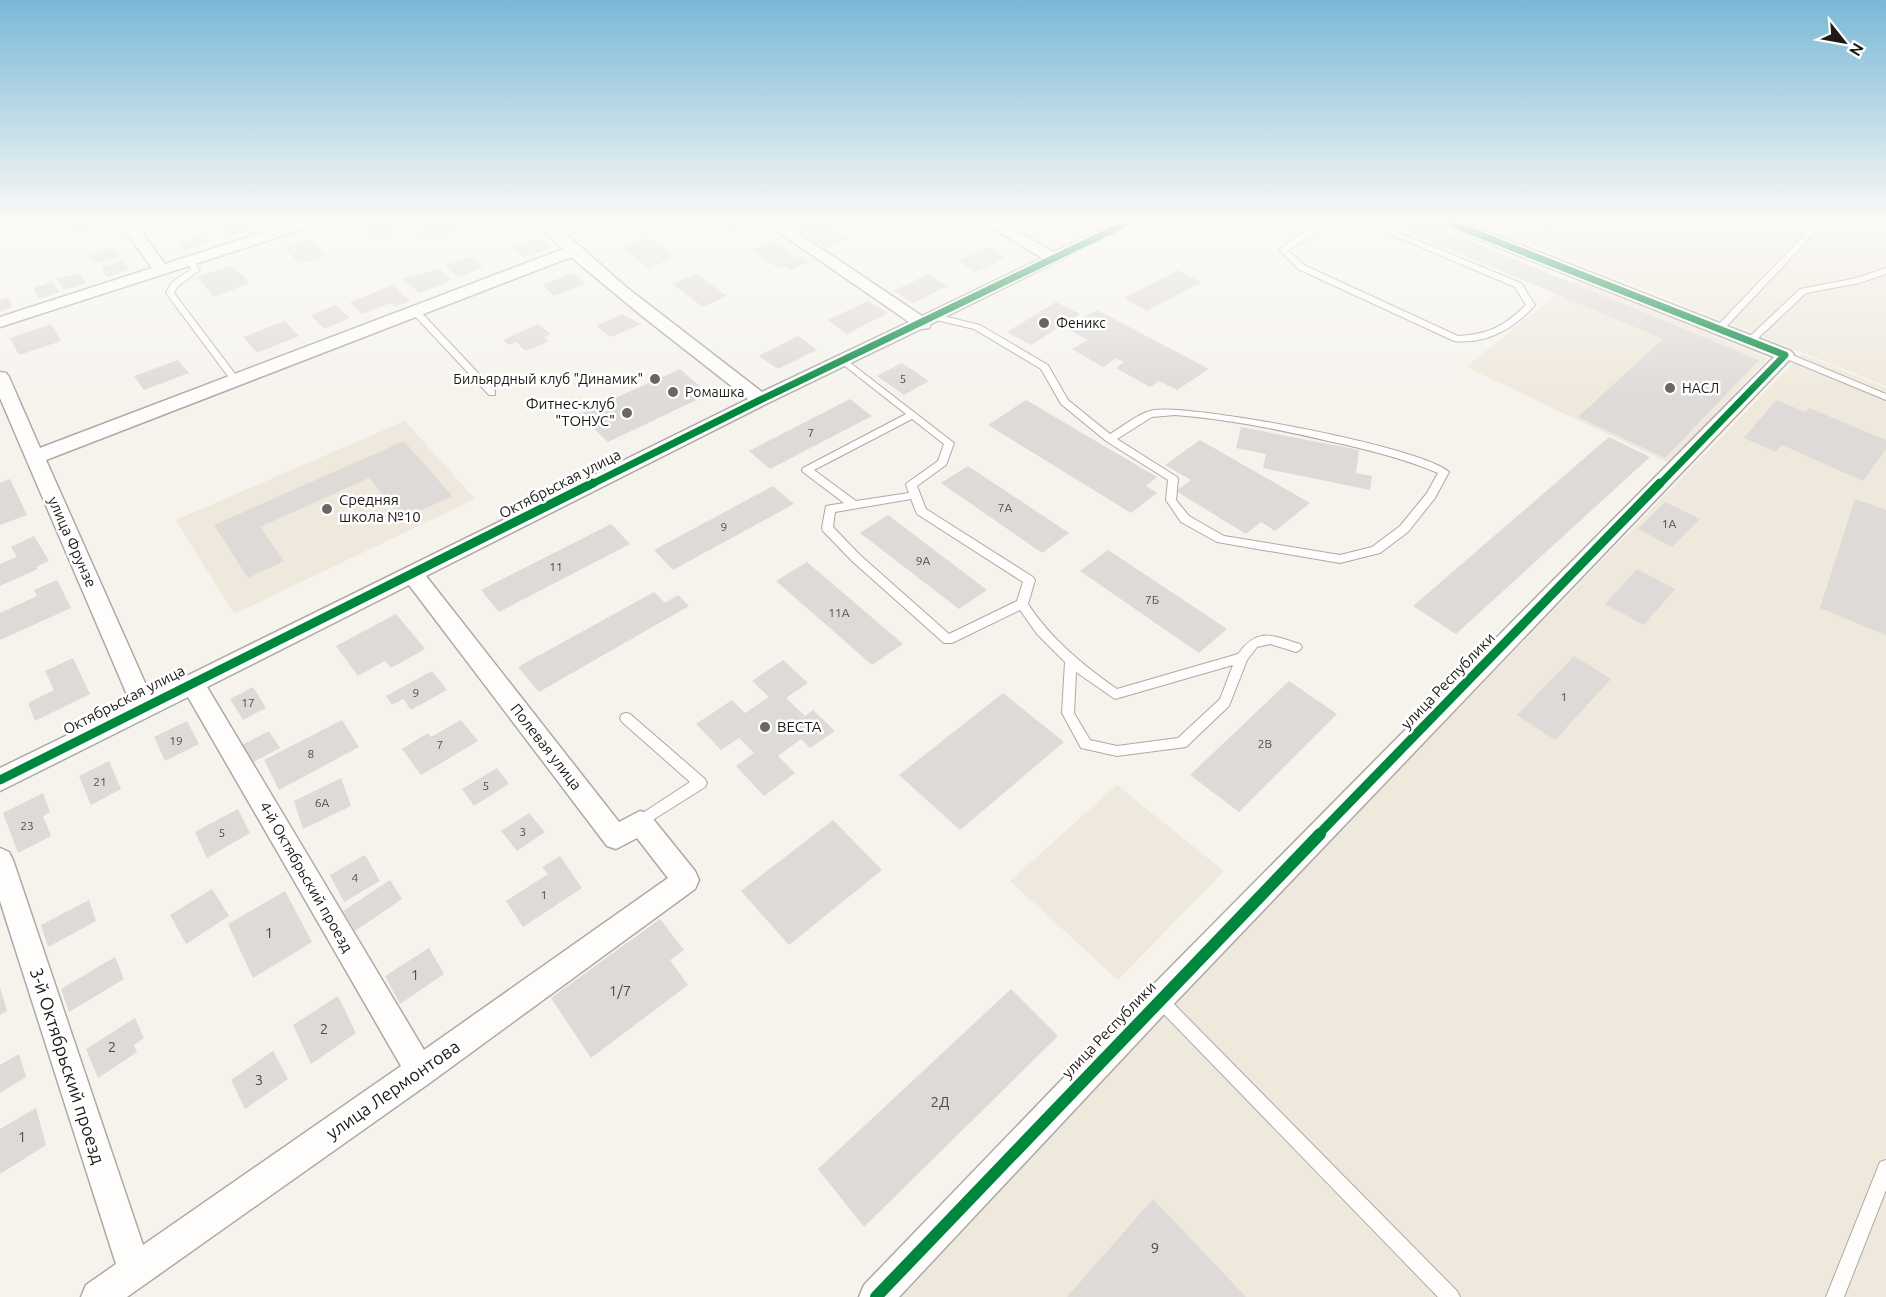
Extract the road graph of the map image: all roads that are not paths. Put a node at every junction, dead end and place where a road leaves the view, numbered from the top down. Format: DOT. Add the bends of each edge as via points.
graph roads {
  1 [pos="132,280"];
  2 [pos="182,280"];
  3 [pos="497,280"];
  4 [pos="608,280"];
  5 [pos="864,280"];
  6 [pos="1010,280"];
  7 [pos="1328,280"];
  8 [pos="1505,280"];
  9 [pos="1594,280"];
  10 [pos="1766,280"];
  11 [pos="1860,280"];
  12 [pos="415,311"];
  13 [pos="929,320"];
  14 [pos="0,322"];
  15 [pos="1719,329"];
  16 [pos="1750,341"];
  17 [pos="1785,355"];
  18 [pos="844,361"];
  19 [pos="0,377"];
  20 [pos="236,381"];
  21 [pos="492,393"];
  22 [pos="1886,397"];
  23 [pos="760,400"];
  24 [pos="912,415"];
  25 [pos="1110,439"];
  26 [pos="35,457"];
  27 [pos="915,495"];
  28 [pos="853,504"];
  29 [pos="413,574"];
  30 [pos="1022,604"];
  31 [pos="1296,647"];
  32 [pos="1242,658"];
  33 [pos="1071,661"];
  34 [pos="192,682"];
  35 [pos="144,706"];
  36 [pos="626,718"];
  37 [pos="0,780"];
  38 [pos="640,822"];
  39 [pos="0,860"];
  40 [pos="1159,999"];
  41 [pos="420,1071"];
  42 [pos="1886,1168"];
  43 [pos="135,1271"];
  44 [pos="98,1297"];
  45 [pos="876,1297"];
  46 [pos="1451,1297"];
  47 [pos="1835,1297"];
  1 -- 14 [label="street"];
  2 -- 20 [label="lane" via="170,293"];
  3 -- 12 [label="street"];
  4 -- 23 [label="street"];
  5 -- 13 [label="street"];
  6 -- 13 [label="street, Октябрьская улица"];
  7 -- 8 [label="lane" via="1457,339 1484,337 1509,326 1532,306 1518,285"];
  9 -- 15 [label="street"];
  10 -- 15 [label="lane"];
  11 -- 16 [label="lane" via="1803,291"];
  12 -- 20 [label="street"];
  12 -- 21 [label="lane"];
  13 -- 18 [label="street, Октябрьская улица"];
  13 -- 25 [label="lane" via="977,327 1045,367 1064,402"];
  15 -- 16 [label="street"];
  16 -- 17 [label="street"];
  17 -- 22 [label="lane"];
  17 -- 40 [label="street, улица Республики"];
  18 -- 23 [label="street, Октябрьская улица"];
  18 -- 24 [label="lane"];
  19 -- 26 [label="street, улица Фрунзе"];
  20 -- 26 [label="street"];
  23 -- 29 [label="street, Октябрьская улица"];
  24 -- 27 [label="lane" via="949,443 942,462 912,485"];
  24 -- 28 [label="lane" via="807,470"];
  25 -- 25 [label="lane" via="1173,479 1171,500 1185,519 1221,539 1340,559 1376,550 1404,529 1444,472 1390,452 1184,411 1154,413"];
  26 -- 35 [label="street, улица Фрунзе"];
  27 -- 28 [label="lane"];
  27 -- 30 [label="lane" via="921,511 1029,580"];
  28 -- 30 [label="lane" via="830,509 827,528 948,640"];
  29 -- 34 [label="street, Октябрьская улица"];
  29 -- 38 [label="street, Полевая улица" via="616,838"];
  30 -- 33 [label="lane" via="1036,627"];
  31 -- 32 [label="lane" via="1269,639 1253,643"];
  32 -- 33 [label="lane" via="1115,694"];
  32 -- 33 [label="lane" via="1225,702 1181,743 1117,751 1086,744 1068,713"];
  34 -- 35 [label="street, Октябрьская улица"];
  34 -- 41 [label="street, 4-й Октябрьский проезд"];
  35 -- 37 [label="street, Октябрьская улица"];
  36 -- 38 [label="lane" via="700,783"];
  38 -- 41 [label="street, улица Лермонтова" via="686,880"];
  39 -- 43 [label="street, 3-й Октябрьский проезд"];
  40 -- 45 [label="street, улица Республики"];
  40 -- 46 [label="lane"];
  41 -- 43 [label="street, улица Лермонтова"];
  42 -- 47 [label="lane"];
  43 -- 44 [label="street, улица Лермонтова"];
}
